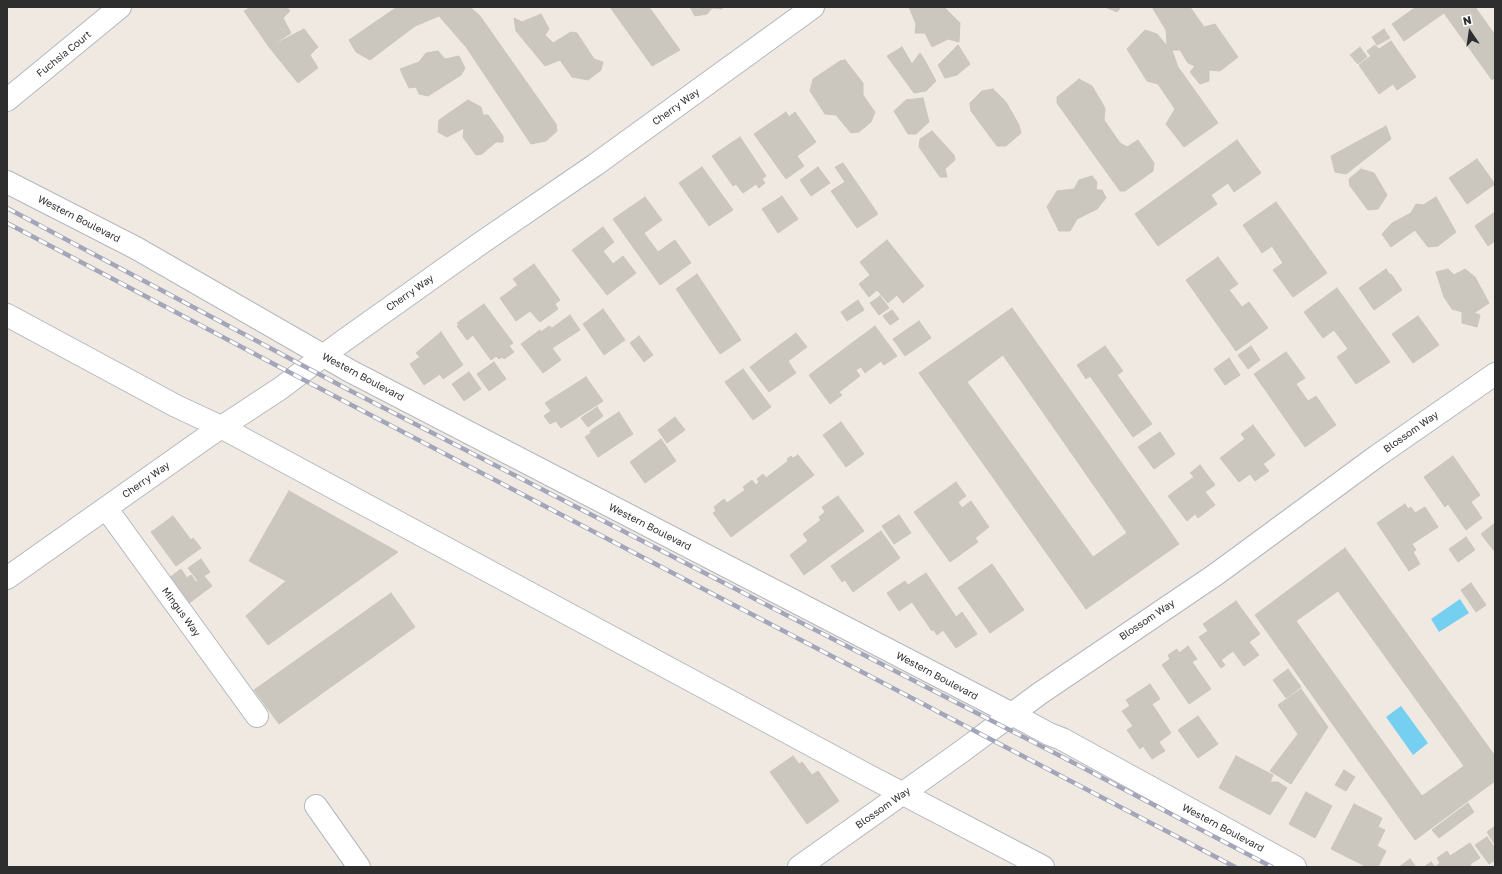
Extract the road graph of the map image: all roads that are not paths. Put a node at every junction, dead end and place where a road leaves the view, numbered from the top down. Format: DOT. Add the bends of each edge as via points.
graph roads {
  1 [pos="120,7"];
  2 [pos="813,7"];
  3 [pos="7,100"];
  4 [pos="7,182"];
  5 [pos="7,315"];
  6 [pos="323,356"];
  7 [pos="1495,374"];
  8 [pos="221,427"];
  9 [pos="106,508"];
  10 [pos="7,578"];
  11 [pos="1012,714"];
  12 [pos="257,716"];
  13 [pos="902,794"];
  14 [pos="316,806"];
  15 [pos="359,867"];
  16 [pos="799,867"];
  17 [pos="1043,867"];
  18 [pos="1295,867"];
  1 -- 3 [label="street, Fuchsia Court"];
  2 -- 6 [label="street, Cherry Way" via="652,125"];
  4 -- 6 [label="street, Western Boulevard" via="136,248"];
  5 -- 8 [label="street" via="176,406"];
  6 -- 8 [label="street, Cherry Way" via="281,388"];
  6 -- 11 [label="street, Western Boulevard"];
  7 -- 11 [label="street, Blossom Way" via="1377,456 1215,575"];
  8 -- 9 [label="street, Cherry Way"];
  8 -- 13 [label="street"];
  9 -- 10 [label="street, Cherry Way"];
  9 -- 12 [label="street, Mingus Way"];
  11 -- 13 [label="street, Blossom Way"];
  11 -- 18 [label="street, Western Boulevard"];
  13 -- 16 [label="street, Blossom Way"];
  13 -- 17 [label="street"];
  14 -- 15 [label="street"];
}
